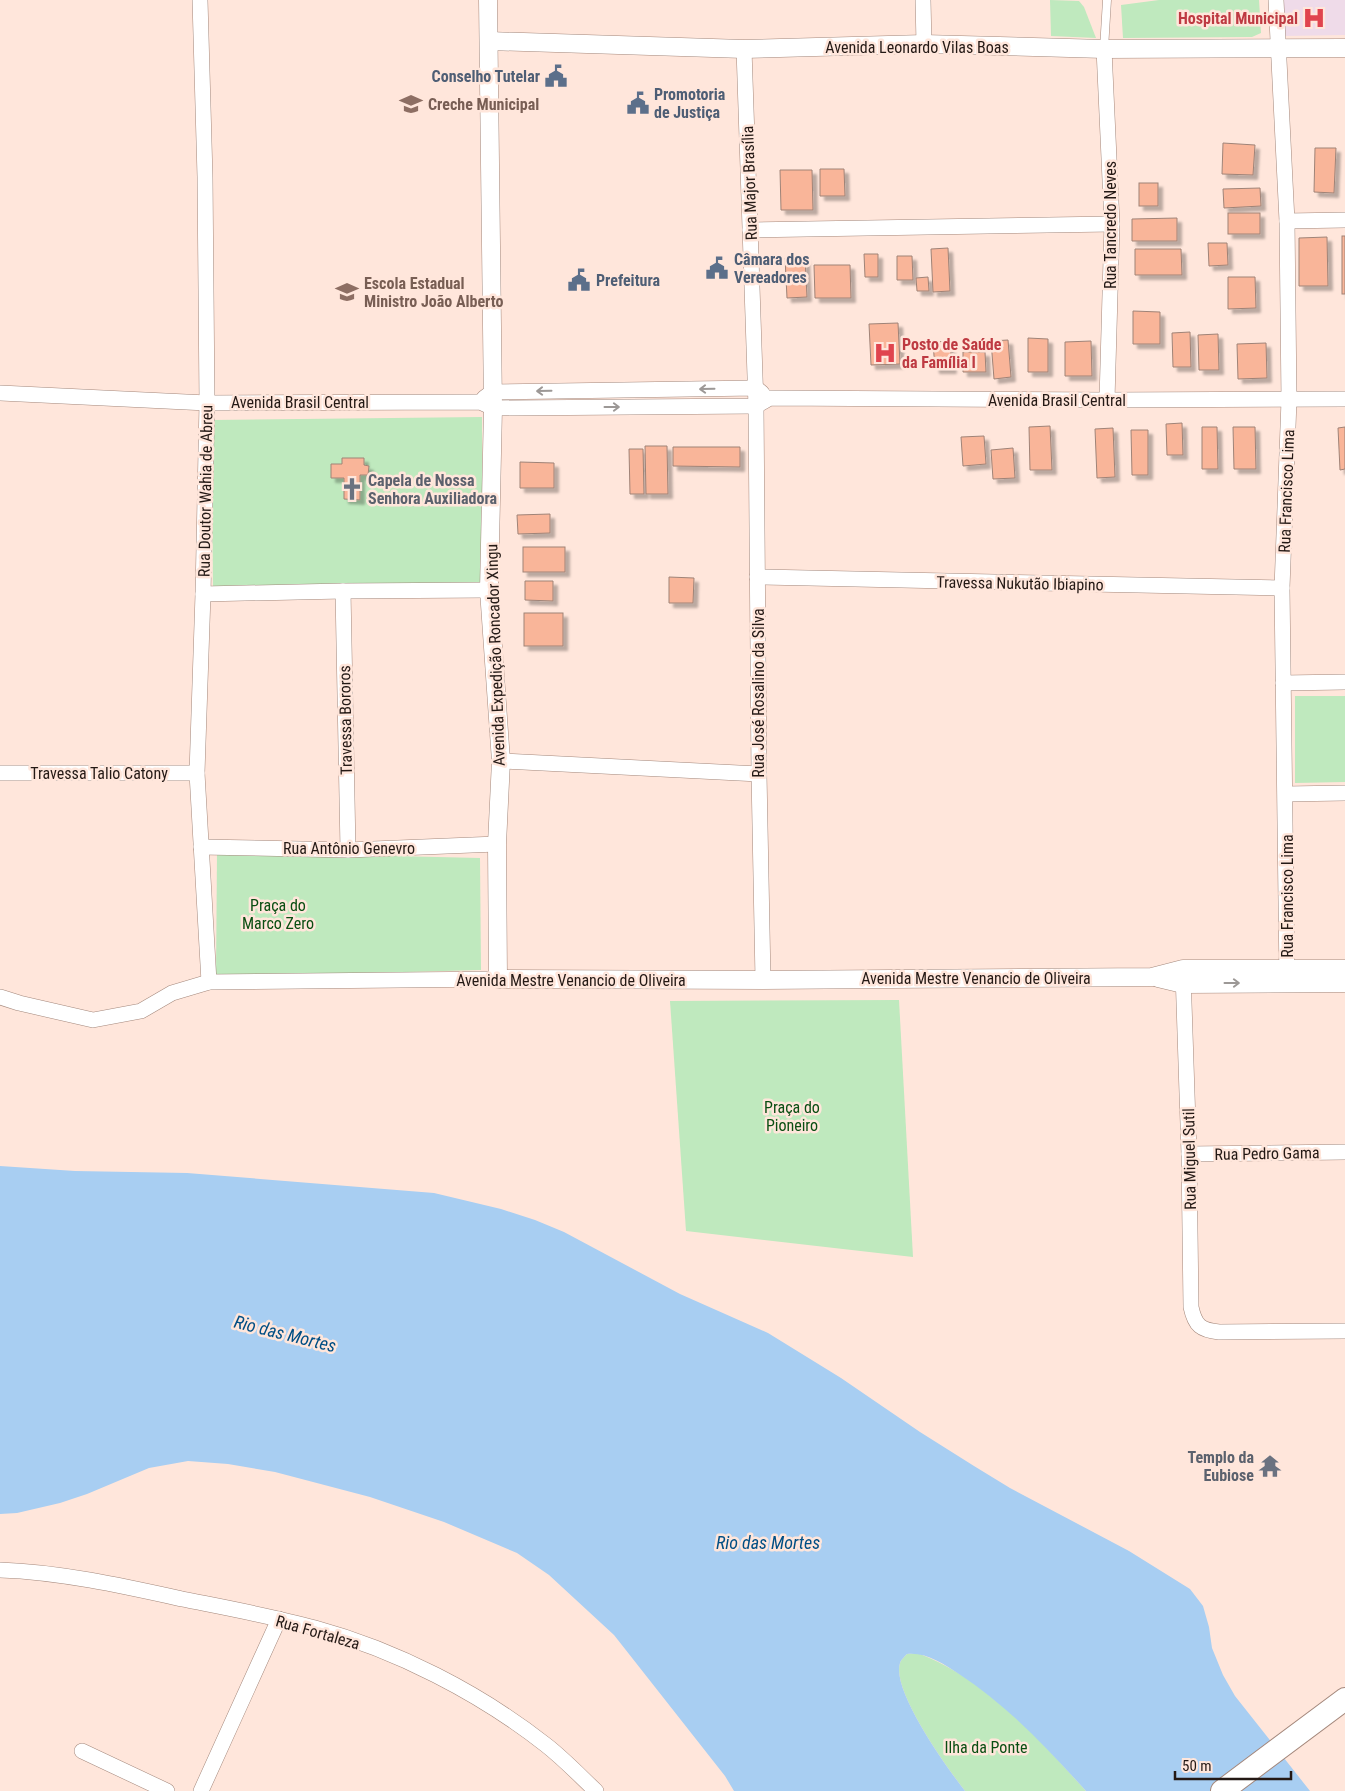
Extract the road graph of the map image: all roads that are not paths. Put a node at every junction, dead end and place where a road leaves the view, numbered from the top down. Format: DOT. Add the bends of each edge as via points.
graph roads {
  1 [pos="200,0"];
  2 [pos="488,0"];
  3 [pos="924,0"];
  4 [pos="1107,0"];
  5 [pos="1276,0"];
  6 [pos="489,41"];
  7 [pos="924,44"];
  8 [pos="1279,48"];
  9 [pos="1345,48"];
  10 [pos="744,49"];
  11 [pos="1104,49"];
  12 [pos="1345,220"];
  13 [pos="1287,221"];
  14 [pos="1112,224"];
  15 [pos="750,230"];
  16 [pos="756,388"];
  17 [pos="0,393"];
  18 [pos="770,398"];
  19 [pos="1345,399"];
  20 [pos="1107,400"];
  21 [pos="1289,400"];
  22 [pos="489,401"];
  23 [pos="207,403"];
  24 [pos="756,406"];
  25 [pos="757,577"];
  26 [pos="1282,588"];
  27 [pos="489,590"];
  28 [pos="343,591"];
  29 [pos="203,594"];
  30 [pos="1345,682"];
  31 [pos="1283,683"];
  32 [pos="500,761"];
  33 [pos="0,773"];
  34 [pos="197,773"];
  35 [pos="759,774"];
  36 [pos="1345,793"];
  37 [pos="1286,794"];
  38 [pos="497,844"];
  39 [pos="201,847"];
  40 [pos="348,850"];
  41 [pos="1345,969"];
  42 [pos="1287,976"];
  43 [pos="1183,977"];
  44 [pos="498,979"];
  45 [pos="763,980"];
  46 [pos="209,982"];
  47 [pos="1345,983"];
  48 [pos="0,997"];
  49 [pos="1345,1152"];
  50 [pos="1189,1154"];
  51 [pos="1345,1331"];
  52 [pos="0,1570"];
  53 [pos="279,1619"];
  54 [pos="1345,1699"];
  55 [pos="82,1751"];
  56 [pos="167,1791"];
  57 [pos="201,1791"];
  58 [pos="596,1791"];
  59 [pos="1222,1791"];
  1 -- 23 [label="street, Rua Doutor Wahia de Abreu"];
  2 -- 6 [label="street, Avenida Expedição Roncador Xingu"];
  3 -- 7 [label="street"];
  4 -- 11 [label="lane"];
  5 -- 8 [label="street, Rua Francisco Lima"];
  6 -- 10 [label="street, Avenida Leonardo Vilas Boas"];
  6 -- 22 [label="street, Avenida Expedição Roncador Xingu"];
  7 -- 10 [label="street, Avenida Leonardo Vilas Boas"];
  7 -- 11 [label="street, Avenida Leonardo Vilas Boas"];
  8 -- 9 [label="street, Avenida Leonardo Vilas Boas"];
  8 -- 11 [label="street, Avenida Leonardo Vilas Boas"];
  8 -- 13 [label="street, Rua Francisco Lima"];
  10 -- 15 [label="street, Rua Major Brasília"];
  11 -- 14 [label="street, Rua Tancredo Neves"];
  12 -- 13 [label="street"];
  13 -- 21 [label="street, Rua Francisco Lima"];
  14 -- 15 [label="street"];
  14 -- 20 [label="street, Rua Tancredo Neves"];
  15 -- 16 [label="street, Rua Major Brasília"];
  16 -- 18 [label="street"];
  16 -- 22 [label="street, Avenida Brasil Central, one-way"];
  16 -- 24 [label="street, Rua Major Brasília"];
  17 -- 23 [label="street, Avenida Brasil Central"];
  18 -- 20 [label="street, Avenida Brasil Central"];
  18 -- 24 [label="street, Avenida Brasil Central"];
  19 -- 21 [label="street, Avenida Brasil Central"];
  20 -- 21 [label="street, Avenida Brasil Central"];
  21 -- 26 [label="street, Rua Francisco Lima"];
  22 -- 23 [label="street, Avenida Brasil Central"];
  22 -- 24 [label="street, Avenida Brasil Central, one-way"];
  22 -- 27 [label="street, Avenida Expedição Roncador Xingu"];
  23 -- 29 [label="street, Rua Doutor Wahia de Abreu"];
  24 -- 25 [label="street, Rua José Rosalino da Silva"];
  25 -- 26 [label="street, Travessa Nukutão Ibiapino"];
  25 -- 35 [label="street, Rua José Rosalino da Silva"];
  26 -- 31 [label="street, Rua Francisco Lima"];
  27 -- 28 [label="street"];
  27 -- 32 [label="street, Avenida Expedição Roncador Xingu"];
  28 -- 29 [label="street"];
  28 -- 40 [label="street, Travessa Bororos"];
  29 -- 34 [label="street, Rua Doutor Wahia de Abreu"];
  30 -- 31 [label="street"];
  31 -- 37 [label="street, Rua Francisco Lima"];
  32 -- 35 [label="street"];
  32 -- 38 [label="street, Avenida Expedição Roncador Xingu"];
  33 -- 34 [label="street, Travessa Talio Catony"];
  34 -- 39 [label="street, Rua Doutor Wahia de Abreu"];
  35 -- 45 [label="street, Rua José Rosalino da Silva"];
  36 -- 37 [label="street"];
  37 -- 42 [label="street, Rua Francisco Lima"];
  38 -- 40 [label="street, Rua Antônio Genevro"];
  38 -- 44 [label="street, Avenida Expedição Roncador Xingu"];
  39 -- 40 [label="street, Rua Antônio Genevro"];
  39 -- 46 [label="street, Rua Doutor Wahia de Abreu"];
  41 -- 42 [label="street, Avenida Mestre Venancio de Oliveira"];
  42 -- 43 [label="street, Avenida Mestre Venancio de Oliveira"];
  42 -- 47 [label="street, Avenida Mestre Venancio de Oliveira"];
  43 -- 45 [label="street, Avenida Mestre Venancio de Oliveira"];
  43 -- 50 [label="street, Rua Miguel Sutil"];
  44 -- 45 [label="street, Avenida Mestre Venancio de Oliveira"];
  44 -- 46 [label="street, Avenida Mestre Venancio de Oliveira"];
  46 -- 48 [label="street, Avenida Mestre Venancio de Oliveira" via="172,992 141,1011 92,1020"];
  49 -- 50 [label="street, Rua Pedro Gama"];
  50 -- 51 [label="street, Rua Miguel Sutil" via="1191,1308 1199,1326 1206,1331 1219,1332"];
  52 -- 53 [label="street, Rua Fortaleza" via="94,1582"];
  53 -- 57 [label="street"];
  53 -- 58 [label="street, Rua Fortaleza" via="353,1640 445,1679 547,1746"];
  54 -- 59 [label="main road"];
  55 -- 56 [label="street"];
}
